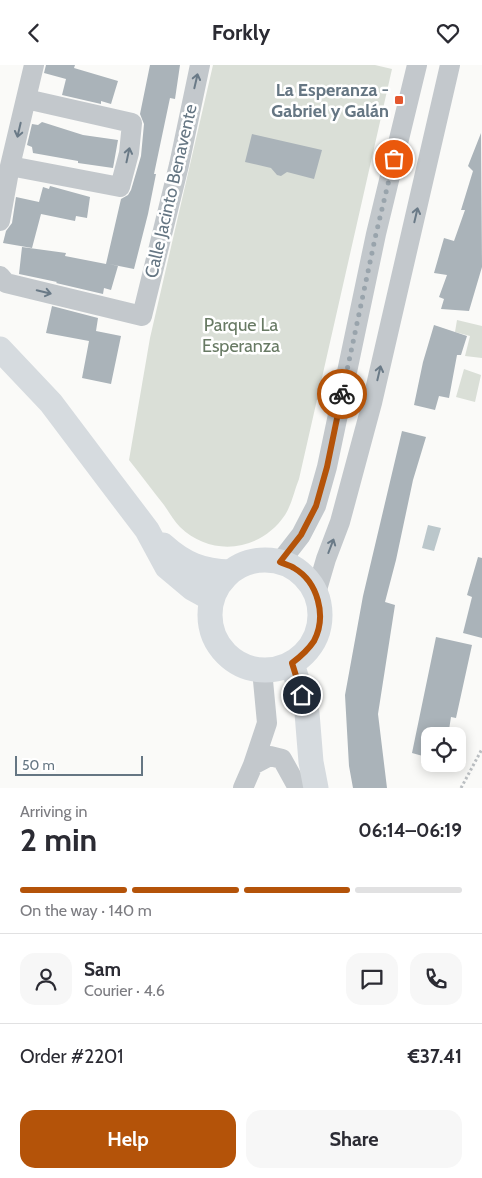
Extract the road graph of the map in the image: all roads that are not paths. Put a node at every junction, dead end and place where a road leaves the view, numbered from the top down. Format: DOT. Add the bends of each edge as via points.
graph roads {
  1 [pos="34,65"];
  2 [pos="200,65"];
  3 [pos="416,65"];
  4 [pos="450,65"];
  5 [pos="26,99"];
  6 [pos="10,166"];
  7 [pos="0,221"];
  8 [pos="0,276"];
  9 [pos="0,349"];
  10 [pos="147,530"];
  11 [pos="280,562"];
  12 [pos="230,572"];
  13 [pos="316,593"];
  14 [pos="212,599"];
  15 [pos="292,663"];
  16 [pos="262,670"];
  17 [pos="253,765"];
  18 [pos="243,788"];
  19 [pos="298,788"];
  20 [pos="316,788"];
  1 -- 5 [label="street"];
  8 -- 2 [label="street, Calle Jacinto Benavente, one-way" via="6,283 142,316"];
  3 -- 11 [label="street" via="323,483 309,521"];
  13 -- 4 [label="street, one-way" via="340,522 372,403"];
  5 -- 6 [label="street, one-way"];
  6 -- 5 [label="street, one-way" via="120,187 130,153 132,123"];
  6 -- 7 [label="street"];
  9 -- 10 [label="main road" via="51,403"];
  10 -- 12 [label="main road" via="185,562 211,571"];
  10 -- 14 [label="main road" via="167,567 192,588"];
  11 -- 12 [label="main road" via="262,560 246,563"];
  11 -- 13 [label="main road" via="295,568"];
  12 -- 14 [label="main road"];
  13 -- 15 [label="main road" via="320,609 314,640"];
  14 -- 16 [label="main road" via="212,632 219,647 231,659 246,667"];
  15 -- 16 [label="main road" via="278,669"];
  15 -- 20 [label="main road" via="307,713"];
  16 -- 17 [label="street" via="267,723"];
  17 -- 18 [label="street"];
  17 -- 19 [label="street" via="270,755 282,759"];
}
